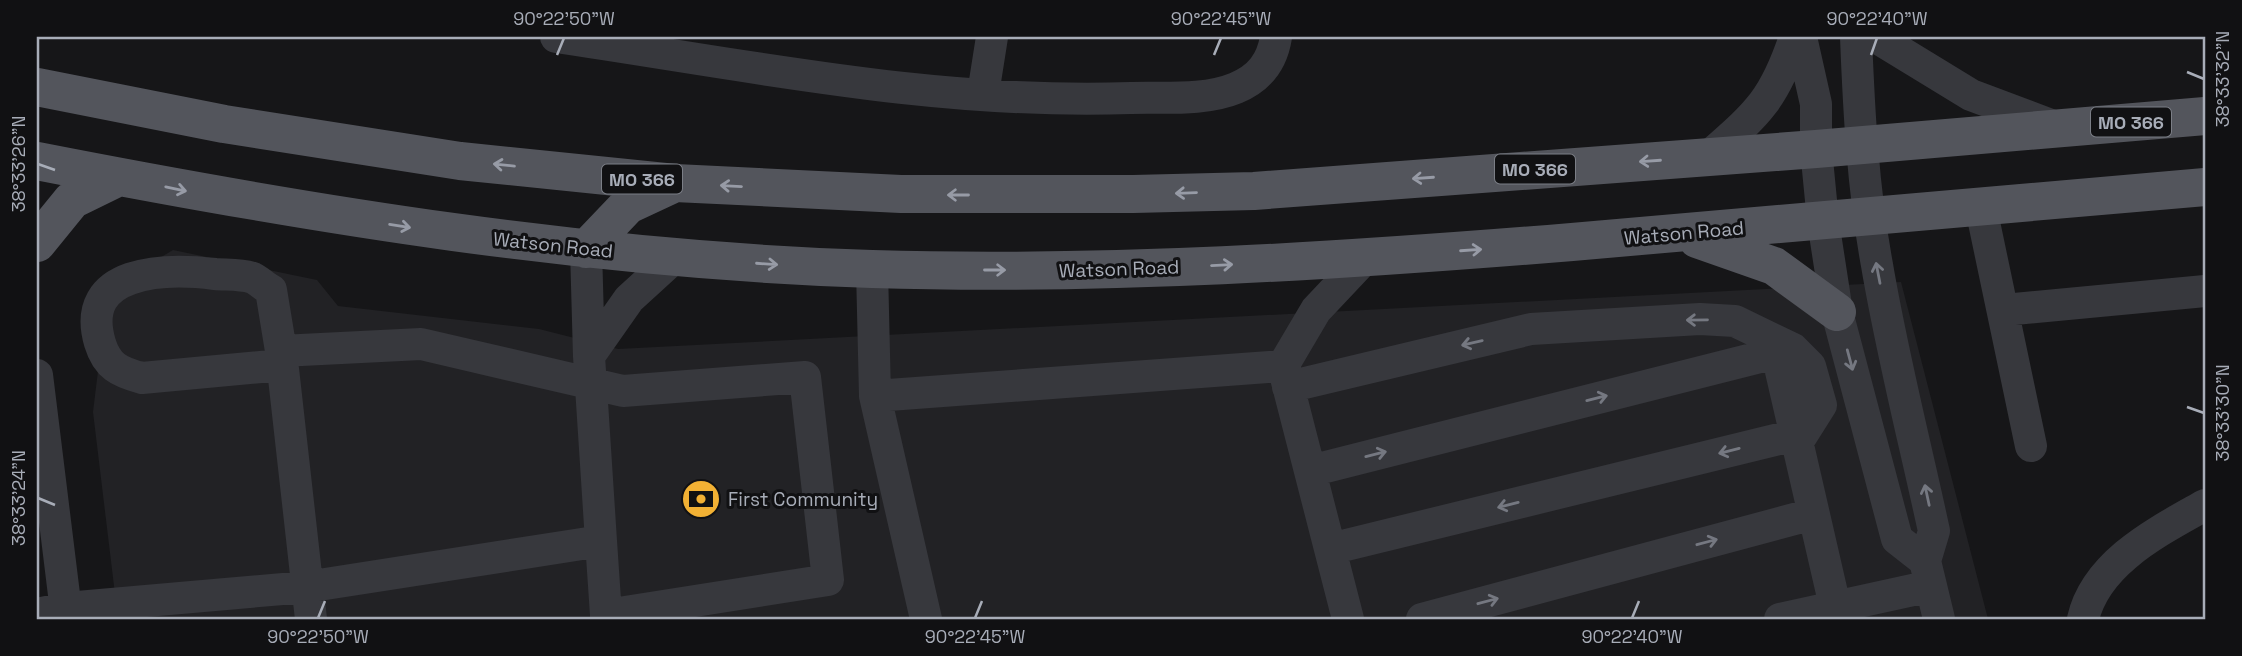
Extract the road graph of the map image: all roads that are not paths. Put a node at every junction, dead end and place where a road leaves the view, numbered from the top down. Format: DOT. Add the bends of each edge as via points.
graph roads {
  1 [pos="556,37"];
  2 [pos="992,37"];
  3 [pos="1276,37"];
  4 [pos="1795,37"];
  5 [pos="1801,37"];
  6 [pos="1856,37"];
  7 [pos="1875,37"];
  8 [pos="37,87"];
  9 [pos="983,94"];
  10 [pos="2205,116"];
  11 [pos="2057,128"];
  12 [pos="1861,145"];
  13 [pos="1816,149"];
  14 [pos="1709,156"];
  15 [pos="37,161"];
  16 [pos="119,177"];
  17 [pos="675,183"];
  18 [pos="2205,187"];
  19 [pos="1981,208"];
  20 [pos="1869,217"];
  21 [pos="1823,221"];
  22 [pos="1682,234"];
  23 [pos="37,243"];
  24 [pos="586,249"];
  25 [pos="675,257"];
  26 [pos="1366,257"];
  27 [pos="872,269"];
  28 [pos="2205,290"];
  29 [pos="2004,310"];
  30 [pos="1838,312"];
  31 [pos="1767,345"];
  32 [pos="281,358"];
  33 [pos="591,370"];
  34 [pos="37,375"];
  35 [pos="1286,376"];
  36 [pos="875,396"];
  37 [pos="1796,439"];
  38 [pos="2031,446"];
  39 [pos="1310,471"];
  40 [pos="2205,505"];
  41 [pos="1813,514"];
  42 [pos="601,541"];
  43 [pos="1330,549"];
  44 [pos="1928,573"];
  45 [pos="306,587"];
  46 [pos="1837,613"];
  47 [pos="57,614"];
  48 [pos="606,617"];
  49 [pos="311,619"];
  50 [pos="926,619"];
  51 [pos="1348,619"];
  52 [pos="1422,619"];
  53 [pos="1780,619"];
  54 [pos="1939,619"];
  55 [pos="2083,619"];
  1 -- 9 [label="street" via="887,88"];
  2 -- 9 [label="street"];
  3 -- 9 [label="street" via="1262,73 1235,89 1199,96 1097,99"];
  4 -- 14 [label="street" via="1782,75 1764,106"];
  5 -- 13 [label="street" via="1816,104"];
  6 -- 12 [label="street"];
  7 -- 11 [label="street" via="1971,95"];
  17 -- 8 [label="main road, MO 366, one-way" via="340,144"];
  10 -- 11 [label="main road, MO 366"];
  11 -- 12 [label="main road, MO 366"];
  12 -- 13 [label="main road, MO 366"];
  12 -- 20 [label="street"];
  13 -- 14 [label="main road, MO 366"];
  13 -- 21 [label="street"];
  14 -- 17 [label="main road, MO 366, one-way" via="1254,191 901,194"];
  15 -- 16 [label="main road, Watson Road"];
  16 -- 23 [label="main road" via="72,200"];
  16 -- 24 [label="main road, Watson Road, one-way" via="334,216"];
  17 -- 24 [label="main road" via="628,205"];
  18 -- 19 [label="main road, Watson Road"];
  19 -- 20 [label="main road, Watson Road"];
  19 -- 29 [label="street"];
  20 -- 21 [label="main road, Watson Road"];
  44 -- 20 [label="street, one-way" via="1934,531"];
  21 -- 22 [label="main road, Watson Road"];
  21 -- 30 [label="street"];
  26 -- 22 [label="main road, Watson Road, one-way"];
  22 -- 30 [label="main road" via="1774,266"];
  24 -- 25 [label="main road, Watson Road"];
  24 -- 33 [label="street"];
  25 -- 27 [label="main road, Watson Road, one-way"];
  25 -- 33 [label="street" via="629,299"];
  27 -- 26 [label="main road, Watson Road, one-way" via="1091,270"];
  26 -- 35 [label="street" via="1316,310"];
  27 -- 36 [label="street"];
  28 -- 29 [label="street"];
  29 -- 38 [label="street"];
  30 -- 44 [label="street, one-way" via="1896,539"];
  31 -- 35 [label="street, one-way" via="1735,321 1531,329"];
  31 -- 37 [label="street" via="1793,349 1810,366 1821,405"];
  39 -- 31 [label="street, one-way"];
  32 -- 32 [label="street" via="142,378 123,373 105,360 96,328 98,304 134,276 176,269 252,278 271,290"];
  32 -- 33 [label="street" via="421,344"];
  32 -- 45 [label="street"];
  33 -- 42 [label="street"];
  33 -- 48 [label="street" via="623,391 805,377 828,580"];
  34 -- 47 [label="street"];
  35 -- 36 [label="street"];
  35 -- 39 [label="street"];
  36 -- 50 [label="street"];
  37 -- 41 [label="street"];
  37 -- 43 [label="street, one-way"];
  39 -- 43 [label="street"];
  40 -- 55 [label="street" via="2155,533 2106,574"];
  41 -- 46 [label="street"];
  52 -- 41 [label="street, one-way"];
  42 -- 45 [label="street"];
  42 -- 48 [label="street"];
  43 -- 51 [label="street"];
  44 -- 46 [label="street"];
  44 -- 54 [label="street"];
  45 -- 47 [label="street"];
  45 -- 49 [label="street"];
  46 -- 53 [label="street"];
}
